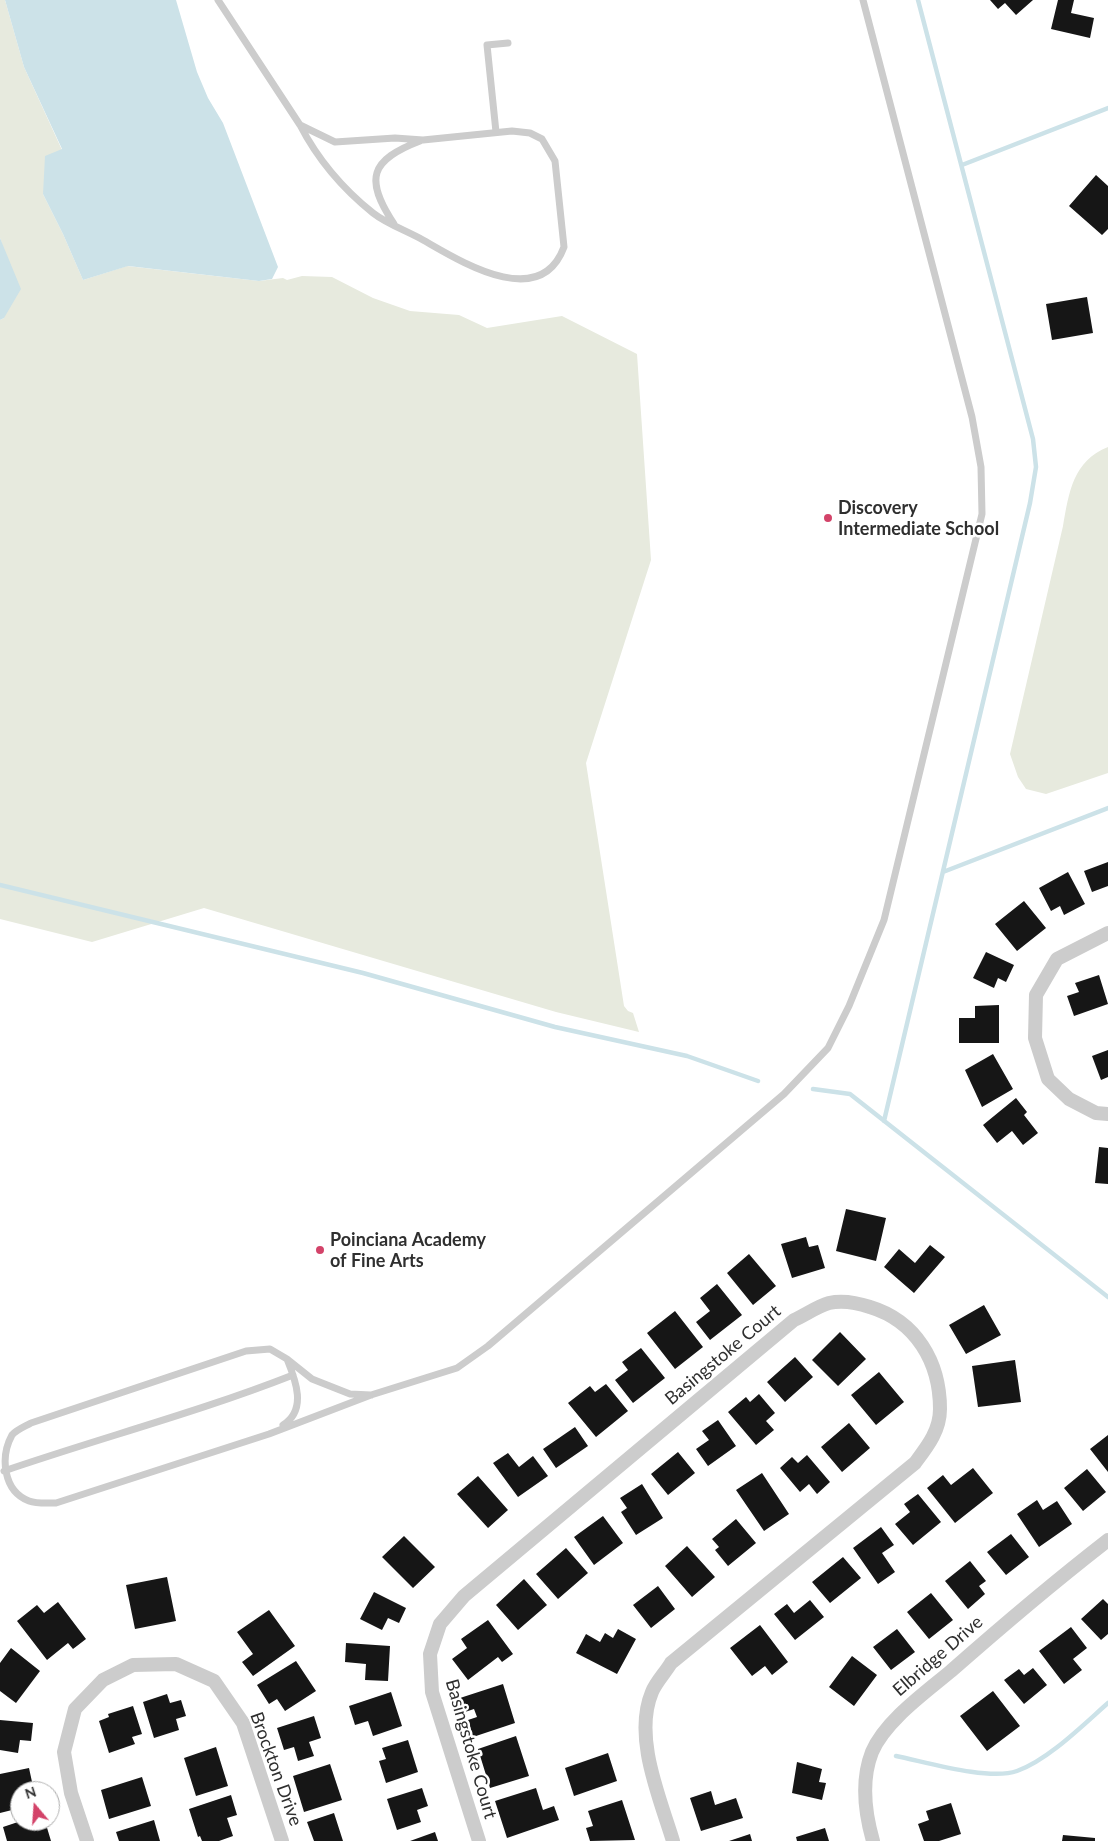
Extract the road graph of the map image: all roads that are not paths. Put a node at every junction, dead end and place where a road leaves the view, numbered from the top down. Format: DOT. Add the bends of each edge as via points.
graph roads {
  1 [pos="218,0"];
  2 [pos="863,0"];
  3 [pos="508,43"];
  4 [pos="300,125"];
  5 [pos="496,132"];
  6 [pos="422,140"];
  7 [pos="394,224"];
  8 [pos="1108,933"];
  9 [pos="1108,1114"];
  10 [pos="287,1359"];
  11 [pos="294,1375"];
  12 [pos="371,1395"];
  13 [pos="269,1434"];
  14 [pos="3,1476"];
  15 [pos="1108,1540"];
  16 [pos="87,1841"];
  17 [pos="282,1841"];
  18 [pos="478,1841"];
  19 [pos="673,1841"];
  20 [pos="873,1841"];
  1 -- 4 [label="lane"];
  2 -- 12 [label="lane" via="972,418 981,467 982,514 884,920 828,1048 784,1094 488,1346 457,1368"];
  3 -- 5 [label="lane" via="487,45"];
  4 -- 6 [label="lane" via="335,142 395,138"];
  4 -- 7 [label="lane" via="326,167 373,213"];
  5 -- 6 [label="lane"];
  5 -- 7 [label="lane" via="530,133 542,140 555,160 564,247 554,265 535,276 512,280 502,278 464,263"];
  6 -- 7 [label="lane" via="386,157 377,172 378,198"];
  8 -- 9 [label="street" via="1057,959 1036,995 1035,1038 1048,1079 1069,1099 1096,1113"];
  10 -- 11 [label="lane"];
  10 -- 12 [label="lane" via="312,1379 350,1394"];
  10 -- 14 [label="lane" via="270,1349 246,1351 32,1422 12,1434 4,1451"];
  11 -- 13 [label="lane" via="299,1402 291,1421"];
  11 -- 14 [label="lane" via="144,1427 70,1448"];
  12 -- 13 [label="lane"];
  13 -- 14 [label="lane" via="56,1503 30,1501 14,1491"];
  15 -- 20 [label="street, Elbridge Drive" via="1037,1596 896,1718 872,1752 865,1788 865,1814"];
  16 -- 17 [label="street, Brockton Drive" via="71,1792 64,1752 75,1709 103,1680 133,1665 176,1664 214,1681 243,1723"];
  18 -- 19 [label="street, Basingstoke Court" via="432,1692 430,1654 440,1624 464,1596 794,1320 829,1303 858,1303 886,1312 909,1328 927,1350 936,1377 940,1410 934,1438 915,1464 671,1664 656,1685 645,1730 651,1765"];
}
